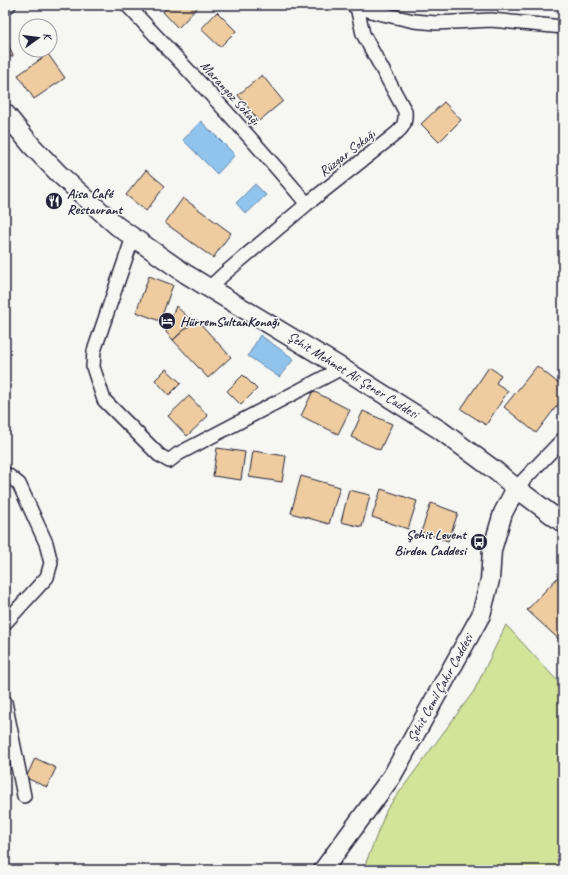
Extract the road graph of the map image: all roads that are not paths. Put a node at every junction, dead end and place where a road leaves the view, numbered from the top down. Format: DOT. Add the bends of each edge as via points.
graph roads {
  1 [pos="9,5"];
  2 [pos="127,5"];
  3 [pos="354,6"];
  4 [pos="5,8"];
  5 [pos="563,28"];
  6 [pos="5,113"];
  7 [pos="307,204"];
  8 [pos="133,237"];
  9 [pos="209,288"];
  10 [pos="342,368"];
  11 [pos="563,440"];
  12 [pos="5,474"];
  13 [pos="516,488"];
  14 [pos="563,523"];
  15 [pos="5,623"];
  16 [pos="5,702"];
  17 [pos="24,796"];
  18 [pos="323,870"];
  1 -- 4 [label="street"];
  2 -- 7 [label="street, Marangoz Sokağı" via="204,87"];
  3 -- 5 [label="street" via="414,21 436,23 491,20"];
  3 -- 7 [label="street, Rüzgar Sokağı" via="363,34 405,111 405,120 402,129"];
  6 -- 8 [label="main road, Şehit Mehmet Ali Şener Caddesi" via="59,174"];
  7 -- 9 [label="street, Rüzgar Sokağı"];
  8 -- 9 [label="main road, Şehit Mehmet Ali Şener Caddesi"];
  8 -- 10 [label="street" via="94,351 93,368 104,400 159,455 169,461"];
  9 -- 10 [label="main road, Şehit Mehmet Ali Şener Caddesi"];
  10 -- 13 [label="main road, Şehit Mehmet Ali Şener Caddesi" via="440,430"];
  11 -- 13 [label="street"];
  12 -- 15 [label="street" via="19,484 46,543 51,563 47,577"];
  13 -- 14 [label="main road, Şehit Mehmet Ali Şener Caddesi"];
  13 -- 18 [label="main road, Şehit Cemil Çakır Caddesi" via="503,513 492,550 490,580 481,615 392,776"];
  16 -- 17 [label="street"];
}
